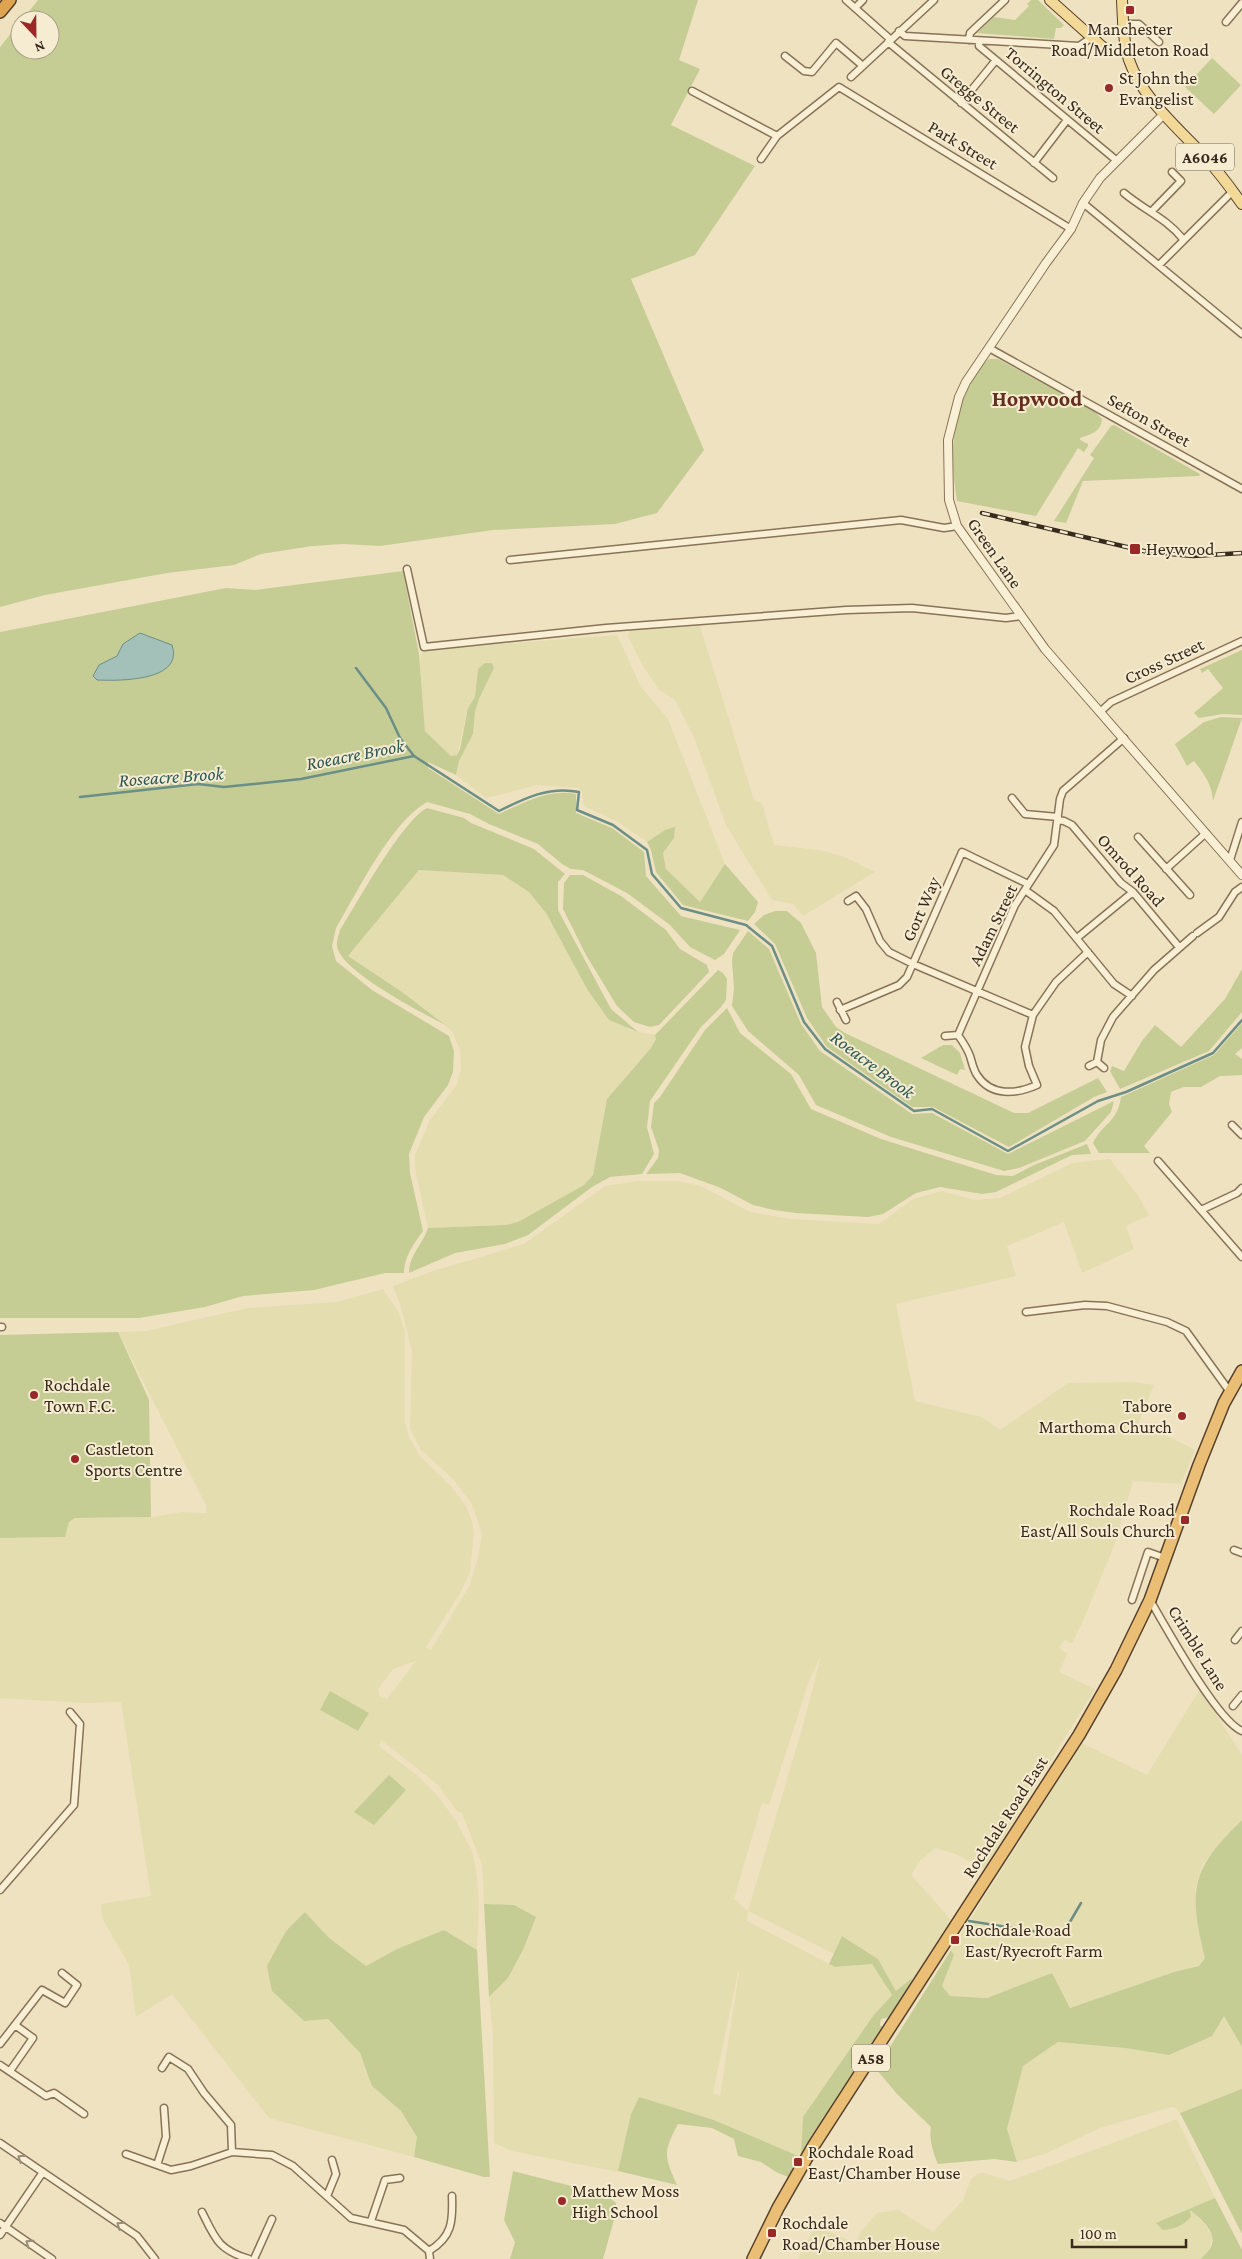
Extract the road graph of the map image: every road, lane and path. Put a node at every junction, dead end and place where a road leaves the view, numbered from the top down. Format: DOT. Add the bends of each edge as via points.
graph roads {
  1 [pos="10,0"];
  2 [pos="846,0"];
  3 [pos="863,0"];
  4 [pos="934,0"];
  5 [pos="1005,0"];
  6 [pos="1050,0"];
  7 [pos="1122,0"];
  8 [pos="1241,6"];
  9 [pos="855,8"];
  10 [pos="0,12"];
  11 [pos="1226,22"];
  12 [pos="1123,24"];
  13 [pos="899,31"];
  14 [pos="1091,38"];
  15 [pos="969,40"];
  16 [pos="889,41"];
  17 [pos="979,42"];
  18 [pos="1159,42"];
  19 [pos="1106,50"];
  20 [pos="785,56"];
  21 [pos="996,60"];
  22 [pos="863,66"];
  23 [pos="851,77"];
  24 [pos="692,91"];
  25 [pos="961,103"];
  26 [pos="1164,114"];
  27 [pos="1067,120"];
  28 [pos="777,136"];
  29 [pos="761,159"];
  30 [pos="1116,160"];
  31 [pos="1034,163"];
  32 [pos="1172,172"];
  33 [pos="1053,178"];
  34 [pos="1233,191"];
  35 [pos="1124,193"];
  36 [pos="1083,203"];
  37 [pos="1242,204"];
  38 [pos="1152,211"];
  39 [pos="1071,229"];
  40 [pos="1183,239"];
  41 [pos="1160,265"];
  42 [pos="1242,322"];
  43 [pos="1235,328"];
  44 [pos="1242,334"];
  45 [pos="989,348"];
  46 [pos="1242,489"];
  47 [pos="957,526"];
  48 [pos="510,560"];
  49 [pos="407,569"];
  50 [pos="1021,616"];
  51 [pos="1242,641"];
  52 [pos="1100,712"];
  53 [pos="1124,738"];
  54 [pos="1012,798"];
  55 [pos="1058,819"];
  56 [pos="1242,822"];
  57 [pos="1206,833"];
  58 [pos="1138,837"];
  59 [pos="1230,860"];
  60 [pos="1166,869"];
  61 [pos="1242,874"];
  62 [pos="1026,887"];
  63 [pos="1242,887"];
  64 [pos="1133,892"];
  65 [pos="1190,895"];
  66 [pos="848,901"];
  67 [pos="1078,938"];
  68 [pos="1179,947"];
  69 [pos="1088,952"];
  70 [pos="913,964"];
  71 [pos="978,991"];
  72 [pos="1132,996"];
  73 [pos="837,1002"];
  74 [pos="840,1010"];
  75 [pos="1033,1015"];
  76 [pos="846,1020"];
  77 [pos="958,1035"];
  78 [pos="945,1036"];
  79 [pos="1097,1062"];
  80 [pos="1089,1066"];
  81 [pos="1104,1068"];
  82 [pos="1232,1125"];
  83 [pos="1242,1135"];
  84 [pos="1158,1161"];
  85 [pos="1242,1188"];
  86 [pos="1201,1210"];
  87 [pos="1242,1257"];
  88 [pos="1026,1312"];
  89 [pos="1242,1371"];
  90 [pos="1230,1392"];
  91 [pos="1234,1550"];
  92 [pos="1242,1553"];
  93 [pos="1165,1558"];
  94 [pos="1132,1600"];
  95 [pos="1150,1600"];
  96 [pos="1242,1631"];
  97 [pos="1235,1640"];
  98 [pos="1242,1694"];
  99 [pos="1232,1706"];
  100 [pos="70,1712"];
  101 [pos="1242,1731"];
  102 [pos="0,1890"];
  103 [pos="62,1973"];
  104 [pos="15,2024"];
  105 [pos="0,2044"];
  106 [pos="0,2065"];
  107 [pos="162,2068"];
  108 [pos="10,2071"];
  109 [pos="164,2108"];
  110 [pos="84,2114"];
  111 [pos="0,2143"];
  112 [pos="232,2152"];
  113 [pos="126,2154"];
  114 [pos="332,2160"];
  115 [pos="157,2165"];
  116 [pos="43,2172"];
  117 [pos="400,2178"];
  118 [pos="327,2196"];
  119 [pos="452,2196"];
  120 [pos="202,2212"];
  121 [pos="272,2219"];
  122 [pos="372,2221"];
  123 [pos="3,2225"];
  124 [pos="0,2235"];
  125 [pos="428,2251"];
  126 [pos="52,2259"];
  127 [pos="155,2259"];
  128 [pos="249,2259"];
  129 [pos="254,2259"];
  130 [pos="430,2259"];
  131 [pos="753,2259"];
  1 -- 10 [label="highway"];
  2 -- 9 [label="street, Gregge Street"];
  3 -- 9 [label="street"];
  4 -- 13 [label="street"];
  5 -- 15 [label="street" via="970,33"];
  6 -- 14 [label="main road"];
  7 -- 12 [label="main road"];
  8 -- 11 [label="street"];
  9 -- 16 [label="street, Gregge Street"];
  12 -- 18 [label="street" via="1139,24"];
  12 -- 26 [label="main road, A6046" via="1129,59 1140,84"];
  13 -- 15 [label="street" via="905,36"];
  13 -- 16 [label="street"];
  14 -- 17 [label="street" via="1079,46"];
  14 -- 19 [label="main road"];
  15 -- 17 [label="street"];
  16 -- 22 [label="street"];
  16 -- 25 [label="street, Gregge Street"];
  17 -- 21 [label="street, Torrington Street" via="979,46"];
  20 -- 22 [label="street" via="804,71 812,72 836,43"];
  21 -- 25 [label="street"];
  21 -- 27 [label="street, Torrington Street"];
  22 -- 23 [label="street"];
  24 -- 28 [label="street"];
  25 -- 31 [label="street, Gregge Street"];
  26 -- 30 [label="street, Green Lane"];
  26 -- 34 [label="main road, A6046"];
  27 -- 30 [label="street, Torrington Street"];
  27 -- 31 [label="street"];
  28 -- 29 [label="street"];
  28 -- 39 [label="street, Park Street" via="838,87"];
  30 -- 36 [label="street, Green Lane"];
  31 -- 33 [label="street, Gregge Street"];
  32 -- 38 [label="street" via="1181,181"];
  34 -- 37 [label="main road, A6046"];
  34 -- 40 [label="street"];
  35 -- 38 [label="street" via="1141,207"];
  36 -- 39 [label="street, Green Lane"];
  36 -- 41 [label="street"];
  38 -- 40 [label="street"];
  39 -- 45 [label="street, Green Lane"];
  40 -- 41 [label="street"];
  41 -- 43 [label="street"];
  42 -- 43 [label="street"];
  43 -- 44 [label="street"];
  45 -- 46 [label="street, Sefton Street"];
  45 -- 47 [label="street, Green Lane" via="959,397 948,440 949,500"];
  47 -- 48 [label="street" via="944,528 901,520"];
  47 -- 50 [label="street, Green Lane"];
  49 -- 50 [label="street" via="424,647 606,628 846,610 912,608 1006,618"];
  50 -- 52 [label="street, Green Lane"];
  51 -- 52 [label="street, Cross Street" via="1111,702"];
  52 -- 53 [label="street, Green Lane"];
  53 -- 55 [label="street, Adam Street" via="1063,791"];
  53 -- 57 [label="street, Green Lane"];
  54 -- 55 [label="street" via="1026,814"];
  55 -- 62 [label="street, Adam Street" via="1054,845"];
  55 -- 64 [label="street, Omrod Road" via="1072,825 1121,883"];
  56 -- 59 [label="street"];
  57 -- 59 [label="street, Green Lane"];
  57 -- 60 [label="street"];
  58 -- 60 [label="street"];
  59 -- 61 [label="street, Green Lane"];
  60 -- 65 [label="street"];
  62 -- 67 [label="street"];
  62 -- 70 [label="street, Gort Way" via="962,852"];
  62 -- 71 [label="street, Adam Street"];
  63 -- 68 [label="street" via="1235,892 1219,918"];
  64 -- 67 [label="street"];
  64 -- 68 [label="street, Omrod Road"];
  66 -- 70 [label="street" via="856,896 889,952"];
  67 -- 69 [label="street"];
  68 -- 72 [label="street"];
  69 -- 72 [label="street" via="1114,984"];
  69 -- 75 [label="street" via="1056,982"];
  70 -- 71 [label="street"];
  70 -- 74 [label="street, Gort Way" via="907,977 899,984"];
  71 -- 75 [label="street"];
  71 -- 77 [label="street, Adam Street"];
  72 -- 79 [label="street" via="1104,1031"];
  73 -- 74 [label="street"];
  74 -- 76 [label="street"];
  75 -- 77 [label="street" via="1025,1047 1037,1085 1021,1092 999,1091 985,1084 976,1074"];
  77 -- 78 [label="street"];
  79 -- 80 [label="street"];
  79 -- 81 [label="street"];
  82 -- 83 [label="street"];
  84 -- 86 [label="street"];
  85 -- 86 [label="street"];
  86 -- 87 [label="street"];
  88 -- 90 [label="street" via="1085,1305 1106,1306 1167,1322 1186,1331"];
  89 -- 90 [label="highway, Rochdale Road East / A58"];
  90 -- 93 [label="highway, Rochdale Road East / A58"];
  91 -- 92 [label="street"];
  93 -- 94 [label="street" via="1148,1552"];
  93 -- 95 [label="highway, Rochdale Road East / A58"];
  95 -- 101 [label="street, Crimble Lane" via="1227,1721"];
  95 -- 131 [label="highway, Rochdale Road East / A58" via="1079,1736 814,2145"];
  96 -- 97 [label="street"];
  98 -- 99 [label="street"];
  100 -- 102 [label="street" via="80,1724 74,1805"];
  103 -- 104 [label="street" via="77,1985 64,2003 42,1990"];
  104 -- 105 [label="street"];
  104 -- 108 [label="street" via="33,2038"];
  106 -- 108 [label="street"];
  107 -- 112 [label="street" via="169,2057 188,2069 231,2126"];
  108 -- 110 [label="street" via="46,2096 54,2094"];
  109 -- 115 [label="street" via="166,2137"];
  116 -- 111 [label="street, one-way"];
  112 -- 115 [label="street" via="171,2170"];
  112 -- 118 [label="street" via="272,2155 293,2166"];
  113 -- 115 [label="street"];
  114 -- 118 [label="street" via="336,2174"];
  116 -- 123 [label="street"];
  127 -- 116 [label="street, one-way" via="137,2236"];
  117 -- 122 [label="street" via="385,2180"];
  118 -- 122 [label="street" via="351,2218"];
  119 -- 125 [label="street" via="453,2212 448,2236"];
  120 -- 128 [label="street" via="218,2243"];
  121 -- 129 [label="street"];
  122 -- 125 [label="street" via="404,2230"];
  123 -- 124 [label="street"];
  126 -- 123 [label="street, one-way"];
  125 -- 130 [label="street"];
}
